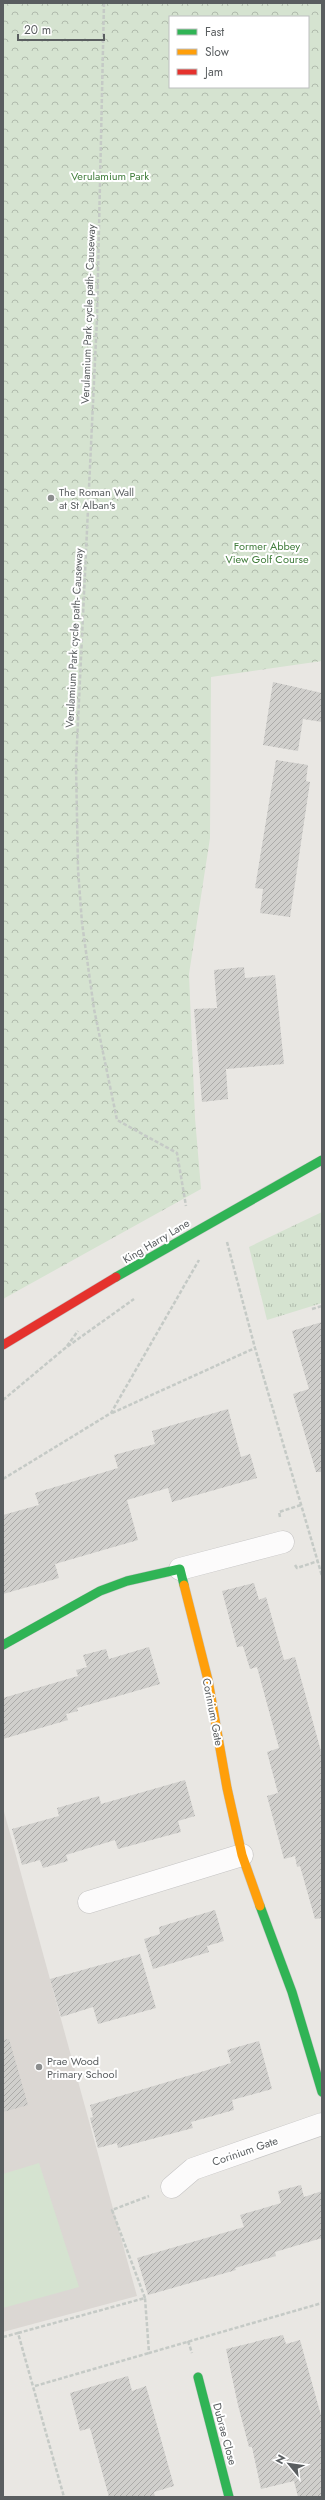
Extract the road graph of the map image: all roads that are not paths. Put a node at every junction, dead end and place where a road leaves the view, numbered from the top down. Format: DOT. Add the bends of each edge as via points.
graph roads {
  1 [pos="322,1160"];
  2 [pos="3,1345"];
  3 [pos="283,1542"];
  4 [pos="180,1569"];
  5 [pos="3,1646"];
  6 [pos="242,1855"];
  7 [pos="89,1902"];
  8 [pos="322,2092"];
  9 [pos="322,2124"];
  10 [pos="172,2187"];
  11 [pos="198,2376"];
  12 [pos="229,2497"];
  1 -- 2 [label="street, King Harry Lane" via="192,1233"];
  3 -- 4 [label="street"];
  4 -- 5 [label="street" via="128,1581 100,1591"];
  4 -- 6 [label="street, Corinium Gate" via="208,1680"];
  6 -- 7 [label="street"];
  6 -- 8 [label="street, Corinium Gate" via="292,1992"];
  9 -- 10 [label="street, Corinium Gate" via="193,2169"];
  11 -- 12 [label="street, Dubrae Close"];
}
